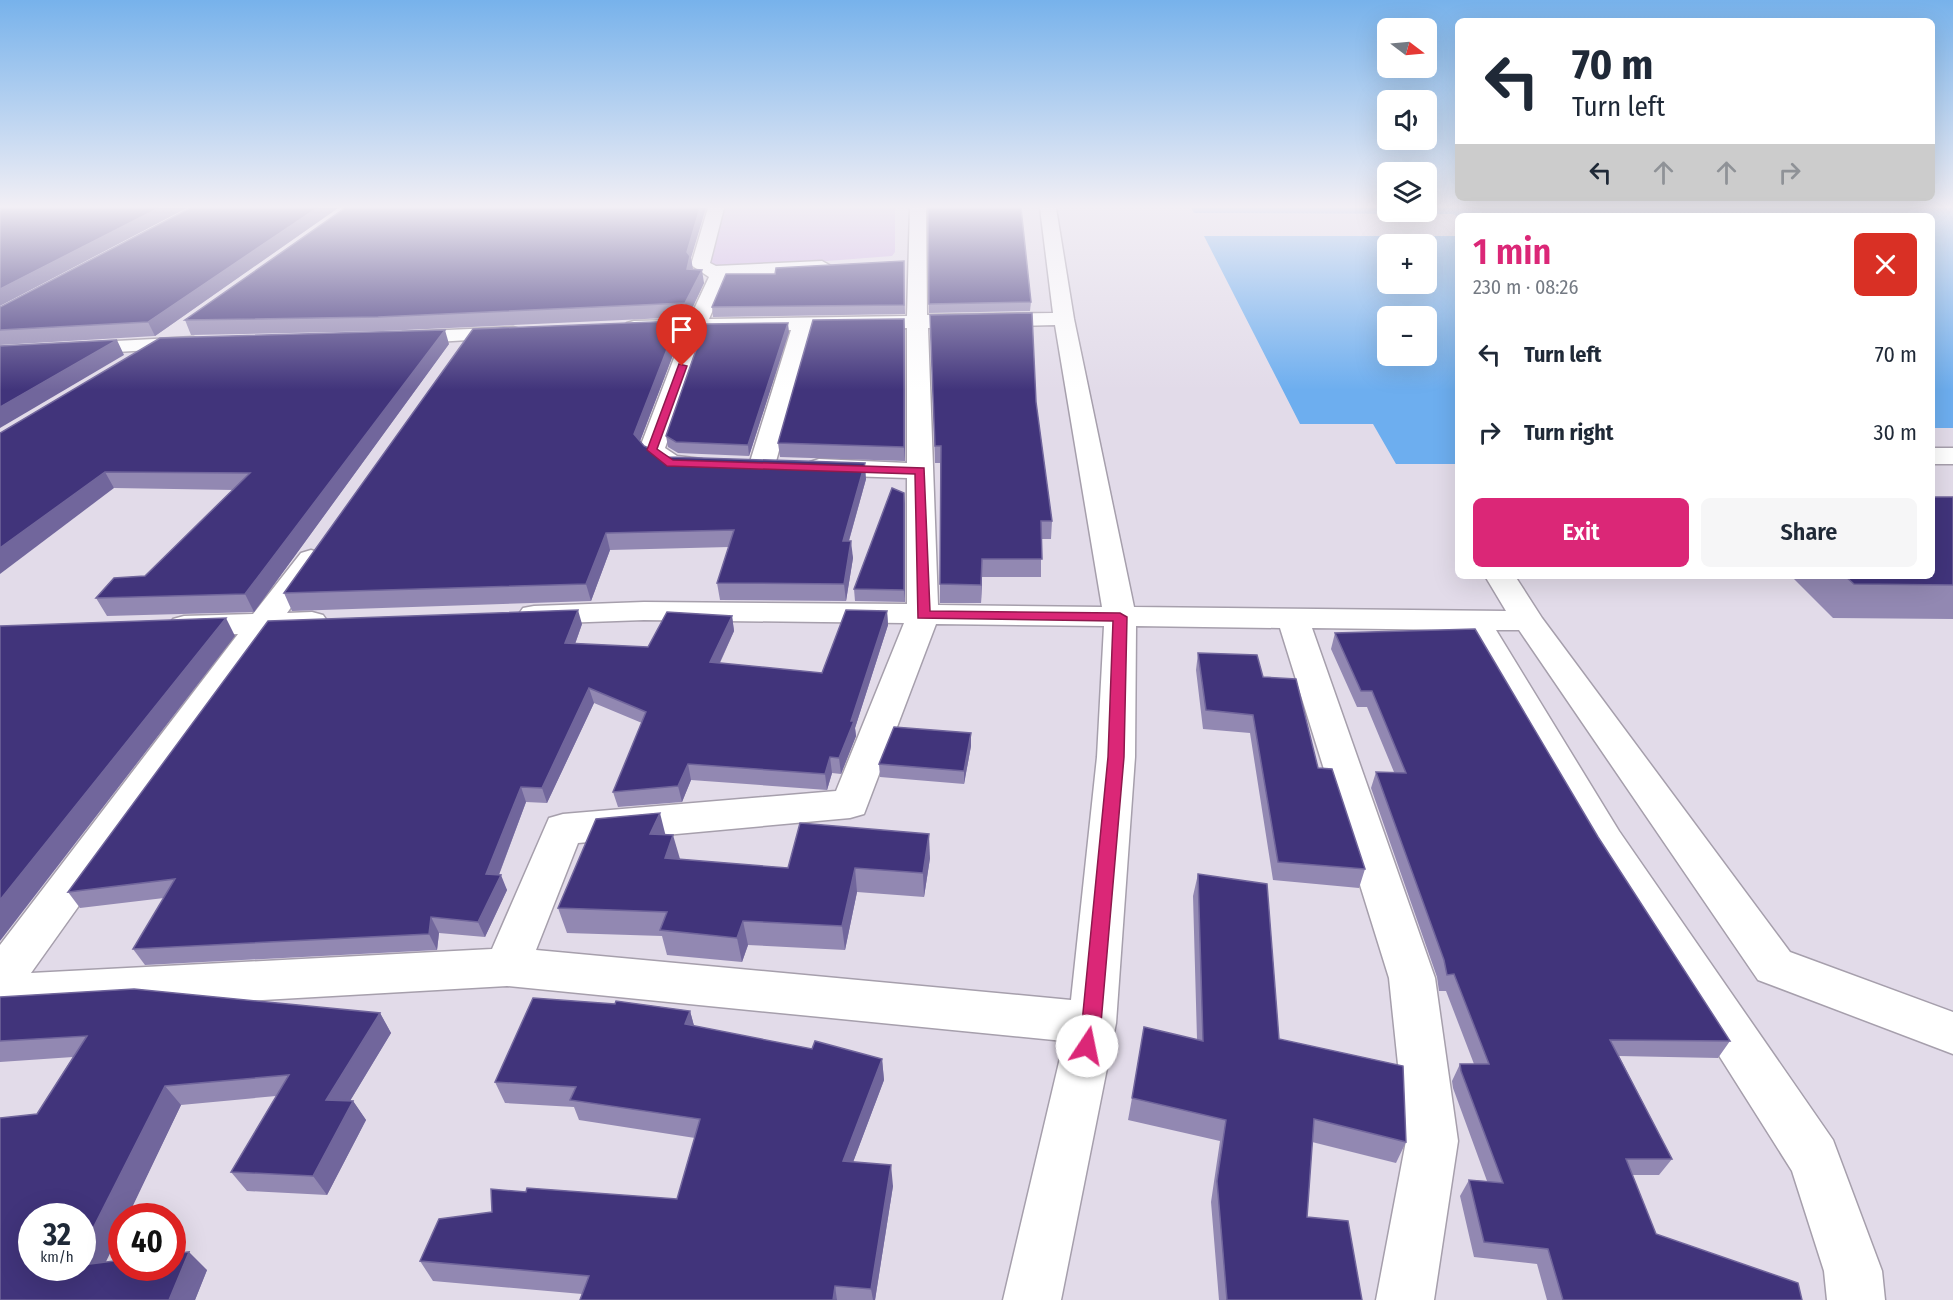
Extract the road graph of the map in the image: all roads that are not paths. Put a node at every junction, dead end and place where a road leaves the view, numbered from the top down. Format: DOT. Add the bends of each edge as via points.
graph roads {
  1 [pos="707,269"];
  2 [pos="775,269"];
  3 [pos="911,269"];
  4 [pos="1057,269"];
  5 [pos="713,272"];
  6 [pos="1064,319"];
  7 [pos="917,321"];
  8 [pos="804,322"];
  9 [pos="187,325"];
  10 [pos="697,325"];
  11 [pos="614,328"];
  12 [pos="530,332"];
  13 [pos="470,335"];
  14 [pos="383,339"];
  15 [pos="213,343"];
  16 [pos="161,344"];
  17 [pos="0,353"];
  18 [pos="449,364"];
  19 [pos="121,368"];
  20 [pos="1935,456"];
  21 [pos="1953,456"];
  22 [pos="760,465"];
  23 [pos="920,471"];
  24 [pos="324,540"];
  25 [pos="1502,579"];
  26 [pos="923,615"];
  27 [pos="502,616"];
  28 [pos="1120,617"];
  29 [pos="1293,619"];
  30 [pos="336,621"];
  31 [pos="1474,621"];
  32 [pos="1528,621"];
  33 [pos="265,623"];
  34 [pos="158,627"];
  35 [pos="507,967"];
  36 [pos="0,980"];
  37 [pos="0,995"];
  38 [pos="1092,1023"];
  39 [pos="1953,1033"];
  40 [pos="1032,1300"];
  41 [pos="1405,1300"];
  42 [pos="1856,1300"];
  1 -- 5 [label="street"];
  2 -- 5 [label="street"];
  3 -- 7 [label="street"];
  4 -- 6 [label="street"];
  5 -- 10 [label="street" via="719,275"];
  6 -- 7 [label="street"];
  6 -- 28 [label="street"];
  7 -- 8 [label="street"];
  7 -- 23 [label="street"];
  8 -- 10 [label="street"];
  8 -- 22 [label="street"];
  9 -- 16 [label="street"];
  10 -- 11 [label="street"];
  10 -- 22 [label="street" via="652,450 671,463"];
  12 -- 13 [label="street"];
  13 -- 14 [label="street"];
  13 -- 18 [label="street"];
  15 -- 16 [label="street"];
  16 -- 17 [label="street"];
  16 -- 19 [label="street"];
  20 -- 21 [label="street"];
  22 -- 23 [label="street"];
  23 -- 26 [label="street"];
  24 -- 33 [label="street"];
  25 -- 32 [label="street"];
  26 -- 27 [label="street" via="644,611"];
  26 -- 28 [label="street"];
  26 -- 35 [label="street" via="850,804 563,830"];
  28 -- 29 [label="street"];
  28 -- 38 [label="street" via="1116,757"];
  29 -- 31 [label="street"];
  29 -- 41 [label="street" via="1412,978 1432,1141"];
  30 -- 33 [label="street"];
  31 -- 32 [label="street"];
  31 -- 42 [label="street" via="1605,842 1814,1158 1854,1271"];
  32 -- 39 [label="street" via="1774,966"];
  33 -- 34 [label="street"];
  33 -- 36 [label="street"];
  35 -- 37 [label="street"];
  35 -- 38 [label="street"];
  38 -- 40 [label="street"];
}
